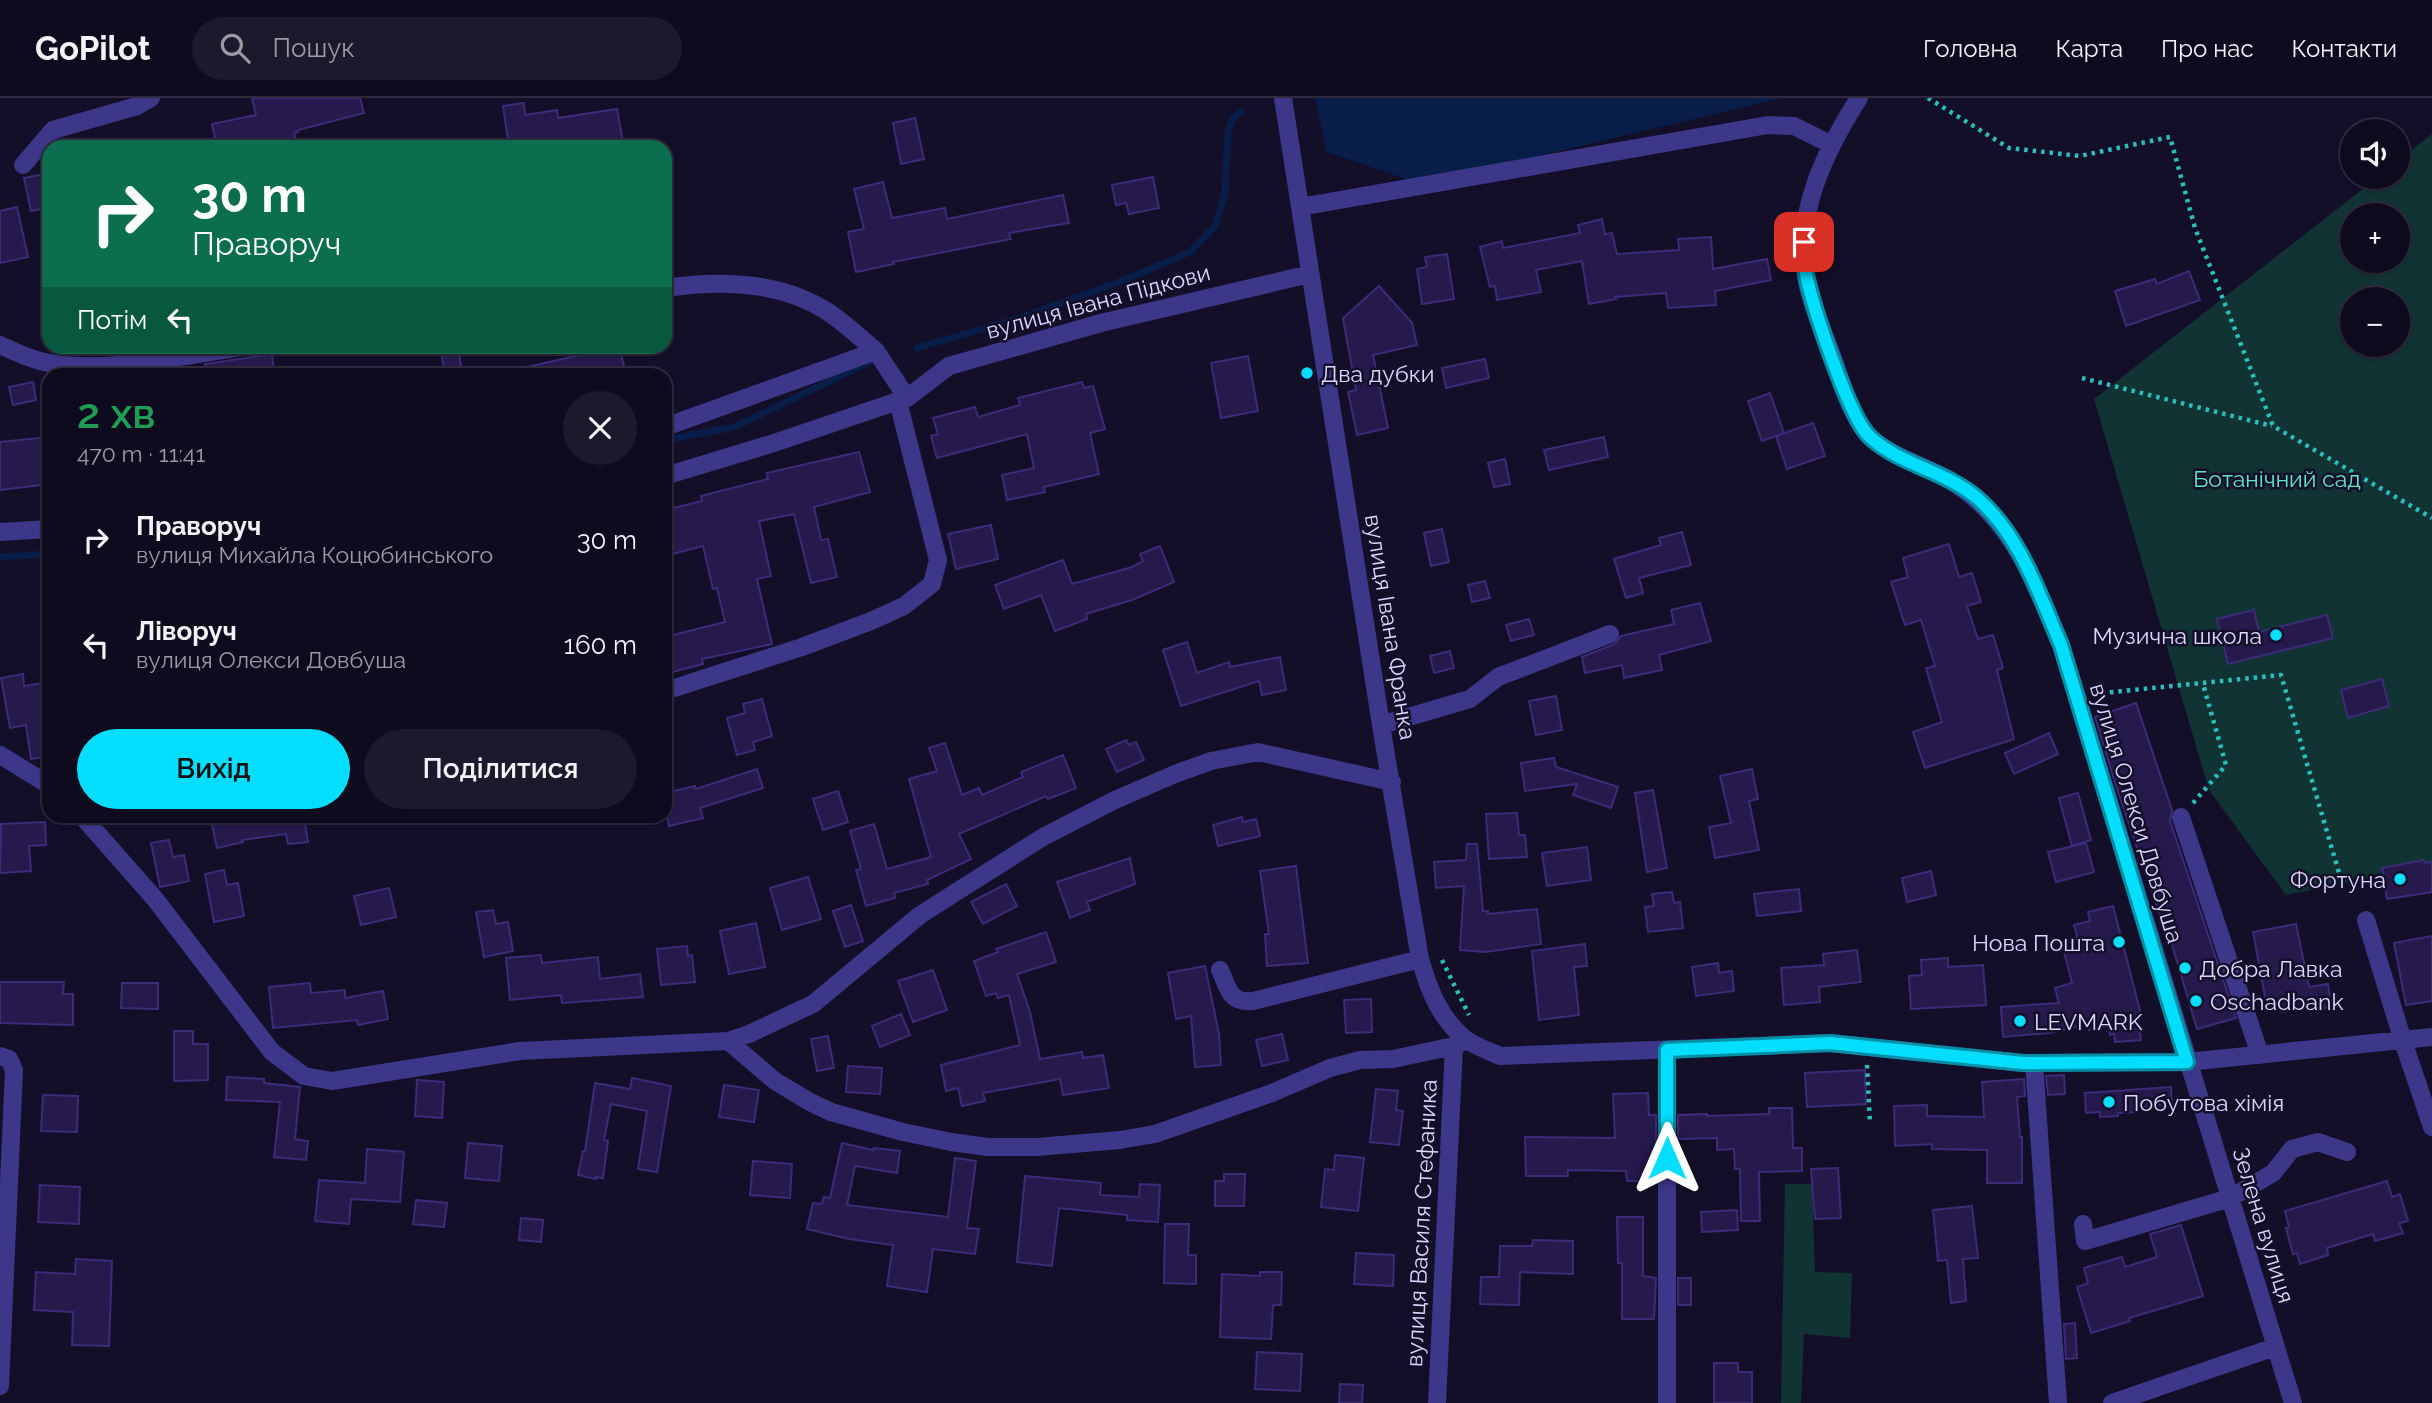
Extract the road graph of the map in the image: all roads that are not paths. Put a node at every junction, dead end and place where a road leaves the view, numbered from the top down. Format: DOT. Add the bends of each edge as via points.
graph roads {
  1 [pos="151,98"];
  2 [pos="1283,98"];
  3 [pos="1859,98"];
  4 [pos="43,140"];
  5 [pos="42,142"];
  6 [pos="1832,145"];
  7 [pos="23,164"];
  8 [pos="1300,207"];
  9 [pos="1310,274"];
  10 [pos="672,287"];
  11 [pos="0,345"];
  12 [pos="876,351"];
  13 [pos="191,354"];
  14 [pos="902,399"];
  15 [pos="672,424"];
  16 [pos="672,474"];
  17 [pos="42,529"];
  18 [pos="0,532"];
  19 [pos="1610,634"];
  20 [pos="672,689"];
  21 [pos="1381,725"];
  22 [pos="0,755"];
  23 [pos="42,781"];
  24 [pos="1392,782"];
  25 [pos="2181,817"];
  26 [pos="88,823"];
  27 [pos="2366,920"];
  28 [pos="1420,959"];
  29 [pos="1220,970"];
  30 [pos="2432,1037"];
  31 [pos="728,1041"];
  32 [pos="2403,1041"];
  33 [pos="1461,1043"];
  34 [pos="1667,1050"];
  35 [pos="2260,1055"];
  36 [pos="0,1056"];
  37 [pos="2187,1062"];
  38 [pos="2034,1063"];
  39 [pos="2432,1127"];
  40 [pos="2347,1152"];
  41 [pos="2230,1198"];
  42 [pos="2083,1224"];
  43 [pos="2275,1347"];
  44 [pos="0,1386"];
  45 [pos="1437,1403"];
  46 [pos="1667,1403"];
  47 [pos="2058,1403"];
  48 [pos="2112,1403"];
  49 [pos="2293,1403"];
  1 -- 4 [label="street" via="52,130"];
  2 -- 8 [label="street, вулиця Івана Франка"];
  3 -- 6 [label="street, вулиця Олекси Довбуша"];
  5 -- 7 [label="street"];
  6 -- 8 [label="street" via="1794,126 1768,125"];
  6 -- 37 [label="street, вулиця Олекси Довбуша" via="1808,210 1806,276 1856,417 1869,436 1976,497 2017,547 2061,645"];
  8 -- 9 [label="street, вулиця Івана Франка"];
  9 -- 14 [label="street, вулиця Івана Підкови" via="1127,317 949,366"];
  9 -- 21 [label="street, вулиця Івана Франка"];
  10 -- 12 [label="street" via="745,284 786,293 822,308"];
  11 -- 13 [label="street" via="42,362 107,366"];
  12 -- 14 [label="street"];
  12 -- 15 [label="street"];
  14 -- 16 [label="street, вулиця Івана Підкови"];
  14 -- 20 [label="street" via="938,560 932,584 904,606 871,621"];
  17 -- 18 [label="street"];
  19 -- 21 [label="street" via="1498,677 1470,699"];
  21 -- 24 [label="street, вулиця Івана Франка"];
  22 -- 23 [label="street"];
  24 -- 28 [label="street, вулиця Івана Франка"];
  24 -- 31 [label="street" via="1258,752 1175,774 1043,837 919,915 813,1004"];
  25 -- 35 [label="street"];
  26 -- 31 [label="street" via="155,899 272,1052 304,1076 332,1081 520,1051"];
  27 -- 32 [label="street"];
  28 -- 29 [label="street" via="1240,1002"];
  28 -- 33 [label="street, вулиця Івана Франка" via="1441,1014"];
  30 -- 32 [label="street, вулиця Івана Франка"];
  31 -- 33 [label="street" via="775,1081 831,1112 903,1132 988,1147 1037,1147 1155,1134 1336,1066"];
  32 -- 35 [label="street, вулиця Івана Франка"];
  32 -- 39 [label="street"];
  33 -- 34 [label="street, вулиця Івана Франка" via="1500,1056"];
  33 -- 45 [label="street, вулиця Василя Стефаника"];
  34 -- 38 [label="street, вулиця Івана Франка" via="1830,1043"];
  34 -- 46 [label="street"];
  35 -- 37 [label="street, вулиця Івана Франка"];
  36 -- 44 [label="street" via="9,1059 14,1070"];
  37 -- 38 [label="street, вулиця Івана Франка"];
  37 -- 41 [label="street, Зелена вулиця"];
  38 -- 47 [label="street"];
  40 -- 41 [label="street" via="2318,1142 2292,1149 2273,1173"];
  41 -- 42 [label="street" via="2085,1241"];
  41 -- 43 [label="street, Зелена вулиця"];
  43 -- 48 [label="street"];
  43 -- 49 [label="street, Зелена вулиця"];
}
